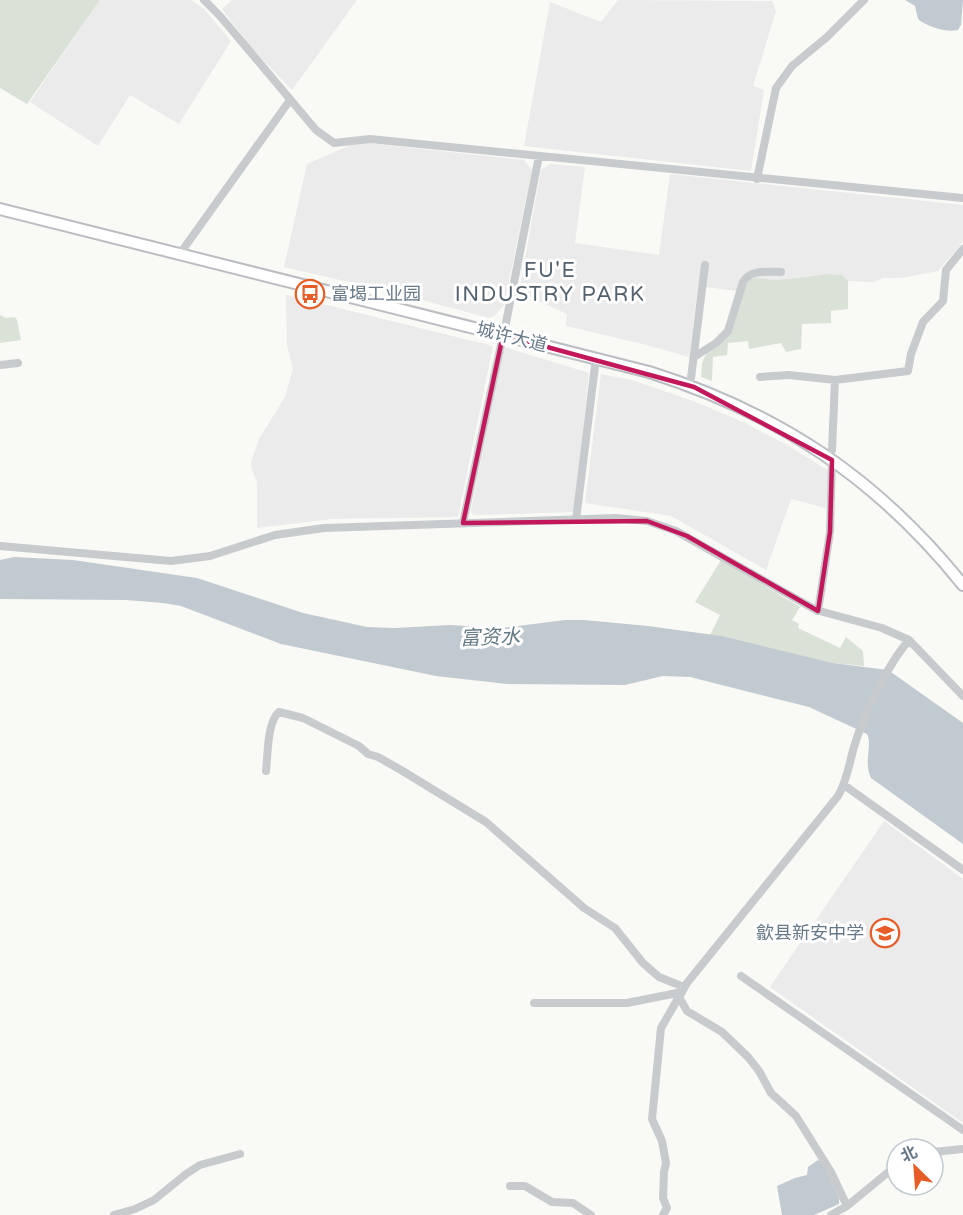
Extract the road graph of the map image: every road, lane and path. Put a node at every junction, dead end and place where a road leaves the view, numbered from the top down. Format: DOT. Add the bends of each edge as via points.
graph roads {
  1 [pos="204,0"];
  2 [pos="864,0"];
  3 [pos="290,100"];
  4 [pos="539,156"];
  5 [pos="757,179"];
  6 [pos="963,198"];
  7 [pos="0,202"];
  8 [pos="0,209"];
  9 [pos="184,248"];
  10 [pos="963,249"];
  11 [pos="705,265"];
  12 [pos="781,272"];
  13 [pos="504,331"];
  14 [pos="694,357"];
  15 [pos="596,358"];
  16 [pos="18,363"];
  17 [pos="0,365"];
  18 [pos="760,377"];
  19 [pos="691,378"];
  20 [pos="835,380"];
  21 [pos="832,455"];
  22 [pos="576,520"];
  23 [pos="462,524"];
  24 [pos="0,546"];
  25 [pos="963,573"];
  26 [pos="963,585"];
  27 [pos="818,611"];
  28 [pos="909,640"];
  29 [pos="963,696"];
  30 [pos="266,771"];
  31 [pos="844,785"];
  32 [pos="963,870"];
  33 [pos="741,976"];
  34 [pos="682,992"];
  35 [pos="534,1003"];
  36 [pos="963,1130"];
  37 [pos="963,1149"];
  38 [pos="945,1151"];
  39 [pos="240,1154"];
  40 [pos="885,1175"];
  41 [pos="510,1186"];
  42 [pos="847,1206"];
  43 [pos="114,1215"];
  44 [pos="591,1215"];
  45 [pos="663,1215"];
  46 [pos="831,1215"];
  1 -- 3 [label="street"];
  2 -- 5 [label="street" via="792,66 776,88"];
  3 -- 4 [label="street" via="322,136 334,143 370,139"];
  3 -- 9 [label="street"];
  4 -- 5 [label="street"];
  4 -- 13 [label="street"];
  5 -- 6 [label="street"];
  7 -- 9 [label="main road, 城许大道"];
  8 -- 13 [label="main road, 城许大道"];
  9 -- 13 [label="main road, 城许大道"];
  10 -- 20 [label="street" via="946,270 944,302 923,322 910,354 908,371"];
  11 -- 14 [label="street"];
  12 -- 14 [label="street" via="752,273 746,277 728,331"];
  13 -- 15 [label="main road, 城许大道"];
  13 -- 19 [label="main road, 城许大道"];
  13 -- 23 [label="street"];
  14 -- 19 [label="street"];
  15 -- 21 [label="main road, 城许大道" via="664,376 730,402"];
  15 -- 22 [label="street"];
  16 -- 17 [label="street"];
  18 -- 20 [label="street" via="789,375"];
  19 -- 21 [label="main road, 城许大道" via="770,413"];
  20 -- 21 [label="street"];
  21 -- 25 [label="main road, 城许大道" via="872,481 903,508"];
  21 -- 26 [label="main road, 城许大道" via="898,513"];
  21 -- 27 [label="street" via="830,532"];
  22 -- 23 [label="street"];
  22 -- 27 [label="street" via="627,518 664,526"];
  23 -- 24 [label="street" via="304,530 183,561"];
  27 -- 28 [label="street" via="882,628"];
  28 -- 29 [label="street"];
  28 -- 31 [label="street" via="889,669 859,733"];
  30 -- 34 [label="street" via="271,727 279,712 303,718 358,746 486,822 584,908 615,928 643,963"];
  31 -- 32 [label="street"];
  31 -- 34 [label="street"];
  33 -- 36 [label="street"];
  34 -- 35 [label="street" via="627,1003"];
  34 -- 42 [label="street" via="687,1011 722,1032 748,1056 771,1093 796,1116"];
  34 -- 45 [label="street" via="661,1028 653,1100 652,1119 666,1163 663,1198 667,1208"];
  37 -- 38 [label="street"];
  39 -- 43 [label="street" via="200,1165 154,1200"];
  40 -- 42 [label="street"];
  41 -- 44 [label="street" via="525,1186 552,1202 573,1203"];
  42 -- 46 [label="street"];
}
